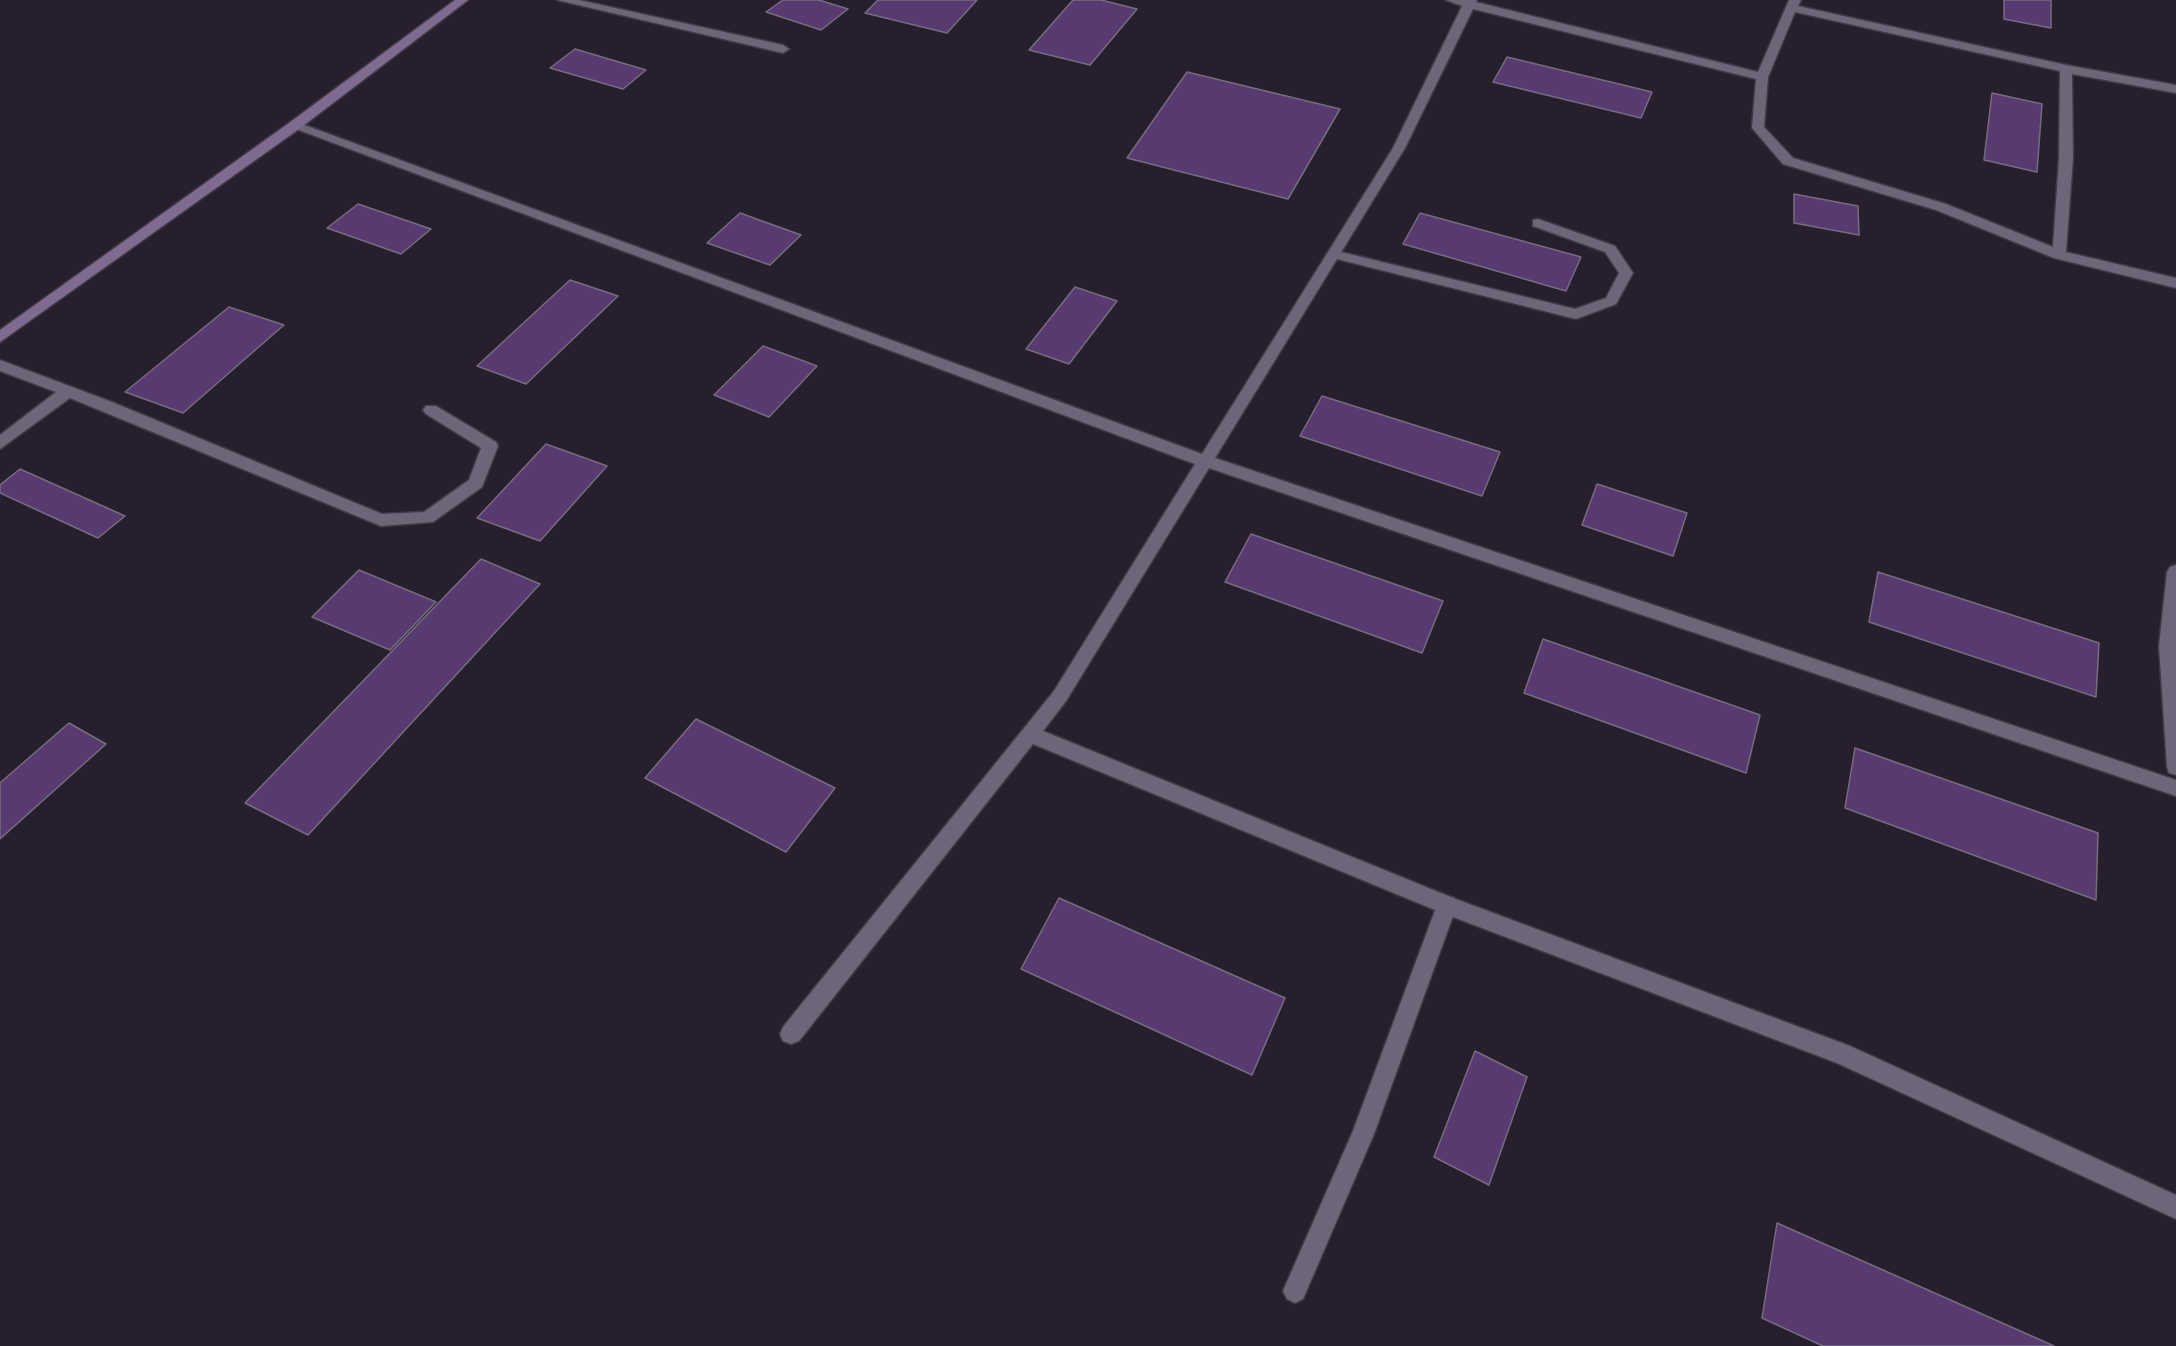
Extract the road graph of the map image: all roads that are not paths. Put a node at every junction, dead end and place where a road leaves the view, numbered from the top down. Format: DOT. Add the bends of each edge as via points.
graph roads {
  1 [pos="462,0"];
  2 [pos="563,0"];
  3 [pos="1452,0"];
  4 [pos="1470,2"];
  5 [pos="1793,4"];
  6 [pos="783,49"];
  7 [pos="2066,69"];
  8 [pos="1762,77"];
  9 [pos="2176,90"];
  10 [pos="294,126"];
  11 [pos="1538,224"];
  12 [pos="1334,254"];
  13 [pos="2059,255"];
  14 [pos="2160,280"];
  15 [pos="2176,283"];
  16 [pos="2176,298"];
  17 [pos="0,337"];
  18 [pos="0,365"];
  19 [pos="66,393"];
  20 [pos="431,410"];
  21 [pos="0,443"];
  22 [pos="1205,461"];
  23 [pos="2176,572"];
  24 [pos="1030,734"];
  25 [pos="2176,767"];
  26 [pos="2176,788"];
  27 [pos="1447,905"];
  28 [pos="791,1034"];
  29 [pos="2176,1207"];
  30 [pos="1295,1291"];
  1 -- 10 [label="main road"];
  2 -- 6 [label="street"];
  3 -- 4 [label="street"];
  4 -- 8 [label="street"];
  4 -- 12 [label="street" via="1399,148"];
  5 -- 7 [label="street"];
  5 -- 8 [label="street"];
  7 -- 9 [label="street"];
  7 -- 13 [label="street" via="2066,158"];
  8 -- 13 [label="street" via="1758,128 1788,161 1941,207"];
  10 -- 17 [label="main road"];
  10 -- 22 [label="street"];
  11 -- 12 [label="street" via="1610,249 1626,273 1611,301 1576,314"];
  12 -- 22 [label="street"];
  13 -- 14 [label="street"];
  14 -- 15 [label="street"];
  14 -- 16 [label="street"];
  18 -- 19 [label="street"];
  19 -- 20 [label="street" via="381,520 427,518 476,483 490,446"];
  19 -- 21 [label="street"];
  22 -- 24 [label="street" via="1060,696"];
  22 -- 26 [label="street"];
  23 -- 25 [label="street" via="2168,646"];
  24 -- 27 [label="street"];
  24 -- 28 [label="street"];
  27 -- 29 [label="street" via="1842,1054"];
  27 -- 30 [label="street" via="1363,1134"];
}
